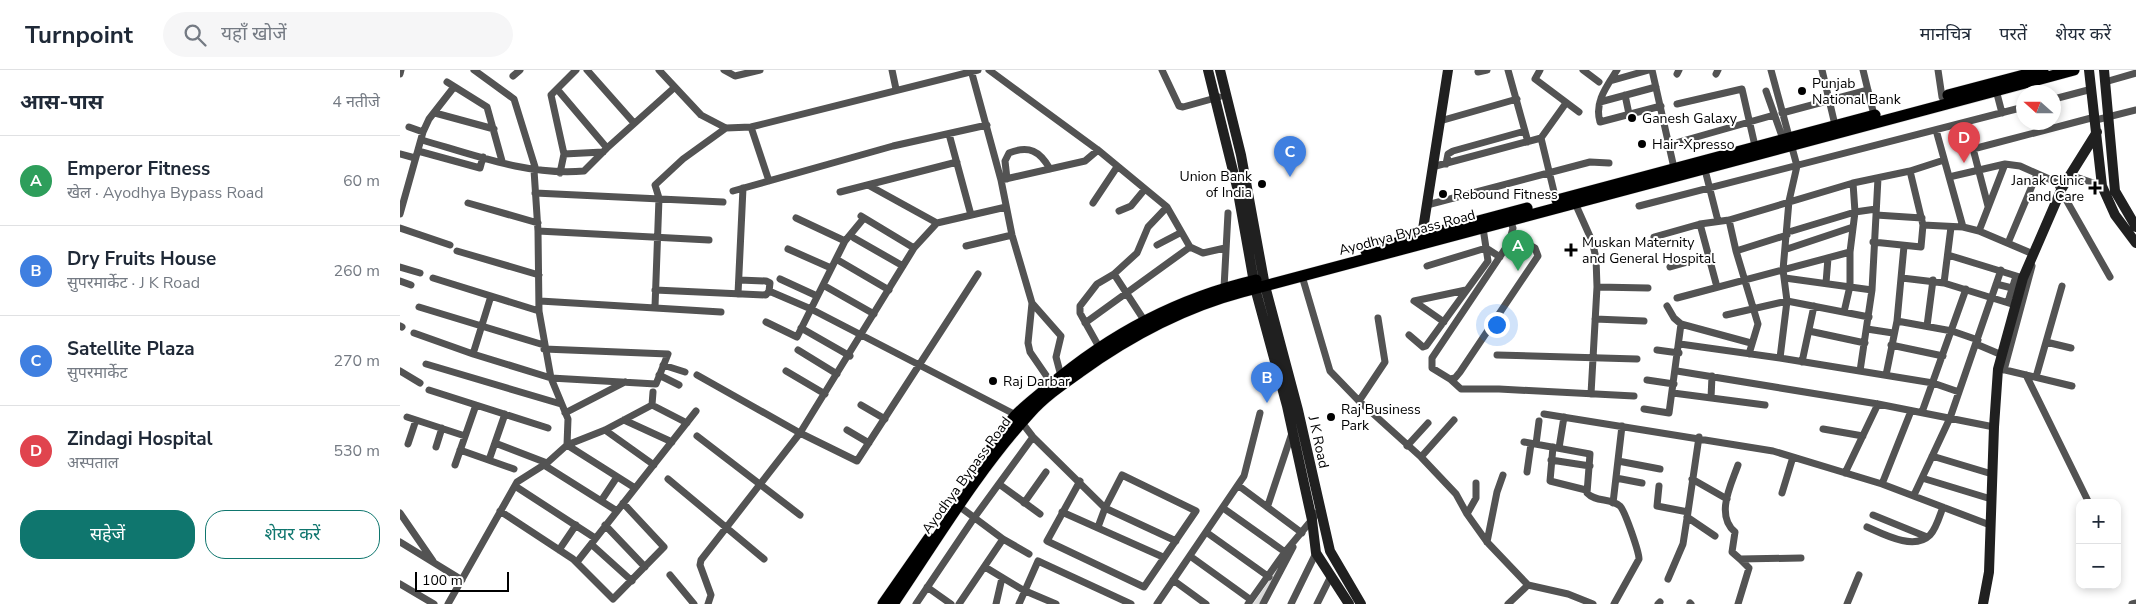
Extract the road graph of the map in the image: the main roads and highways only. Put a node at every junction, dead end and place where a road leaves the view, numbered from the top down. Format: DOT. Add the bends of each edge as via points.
graph roads {
  1 [pos="2043,70"];
  2 [pos="2074,70"];
  3 [pos="2007,83"];
  4 [pos="1787,141"];
  5 [pos="1703,165"];
  6 [pos="1422,240"];
  7 [pos="1260,283"];
  8 [pos="1019,418"];
  9 [pos="883,604"];
  10 [pos="894,604"];
  1 -- 3 [label="main road, Ayodhya Bypass Road"];
  2 -- 3 [label="main road, Ayodhya Bypass Road"];
  3 -- 4 [label="main road, Ayodhya Bypass Road" via="1835,125"];
  3 -- 4 [label="main road, Ayodhya Bypass Road" via="1996,90"];
  4 -- 5 [label="main road, Ayodhya Bypass Road"];
  4 -- 5 [label="main road, Ayodhya Bypass Road" via="1755,146"];
  5 -- 6 [label="main road, Ayodhya Bypass Road" via="1484,228"];
  5 -- 6 [label="main road, Ayodhya Bypass Road" via="1674,168"];
  6 -- 7 [label="main road, Ayodhya Bypass Road"];
  6 -- 7 [label="main road, Ayodhya Bypass Road" via="1302,276"];
  7 -- 8 [label="main road, Ayodhya Bypass Road" via="1188,309 1113,348"];
  7 -- 8 [label="main road, Ayodhya Bypass Road" via="1224,288 1144,320 1099,347 1056,380"];
  8 -- 9 [label="main road, Ayodhya Bypass Road"];
  8 -- 10 [label="main road, Ayodhya Bypass Road"];
}
